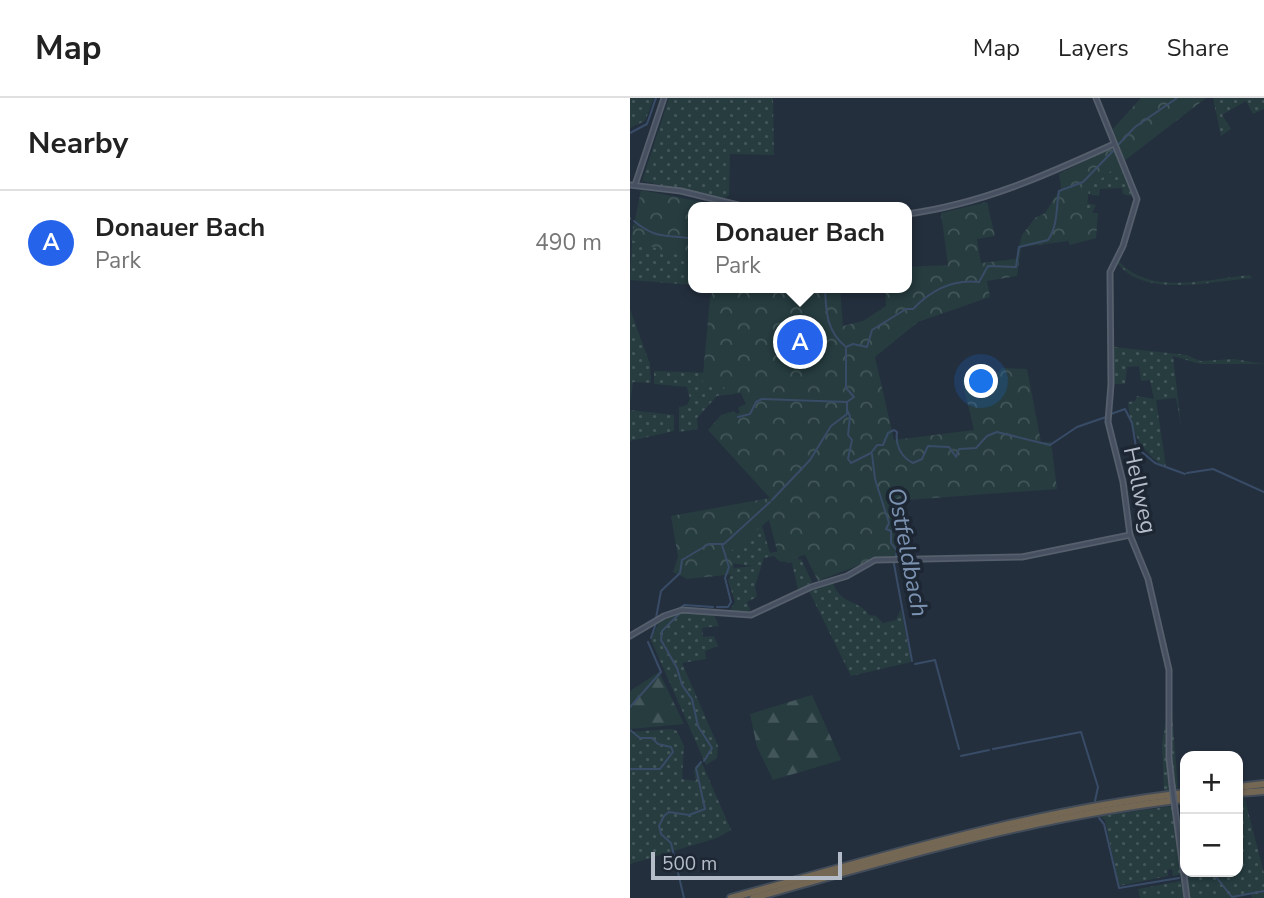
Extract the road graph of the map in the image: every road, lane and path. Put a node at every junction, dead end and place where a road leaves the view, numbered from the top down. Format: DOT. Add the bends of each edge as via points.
graph roads {
  1 [pos="664,98"];
  2 [pos="1096,98"];
  3 [pos="1114,144"];
  4 [pos="633,185"];
  5 [pos="726,202"];
  6 [pos="912,213"];
  7 [pos="1130,535"];
  8 [pos="630,636"];
  9 [pos="1264,784"];
  10 [pos="1243,786"];
  11 [pos="1264,791"];
  12 [pos="1243,793"];
  13 [pos="1180,794"];
  14 [pos="1180,800"];
  15 [pos="731,898"];
  16 [pos="753,898"];
  17 [pos="1187,898"];
  1 -- 4 [label="street"];
  2 -- 3 [label="street, Hellweg"];
  3 -- 6 [label="street" via="996,195"];
  3 -- 7 [label="street, Hellweg" via="1137,201 1110,272 1108,415"];
  4 -- 5 [label="street"];
  7 -- 8 [label="street" via="1039,555 971,561 873,561 748,616 682,610"];
  7 -- 17 [label="street, Hellweg, bridge" via="1148,579 1169,670 1169,758"];
  9 -- 10 [label="highway"];
  11 -- 12 [label="highway"];
  13 -- 15 [label="highway" via="1016,822"];
  14 -- 16 [label="highway" via="994,833"];
}
